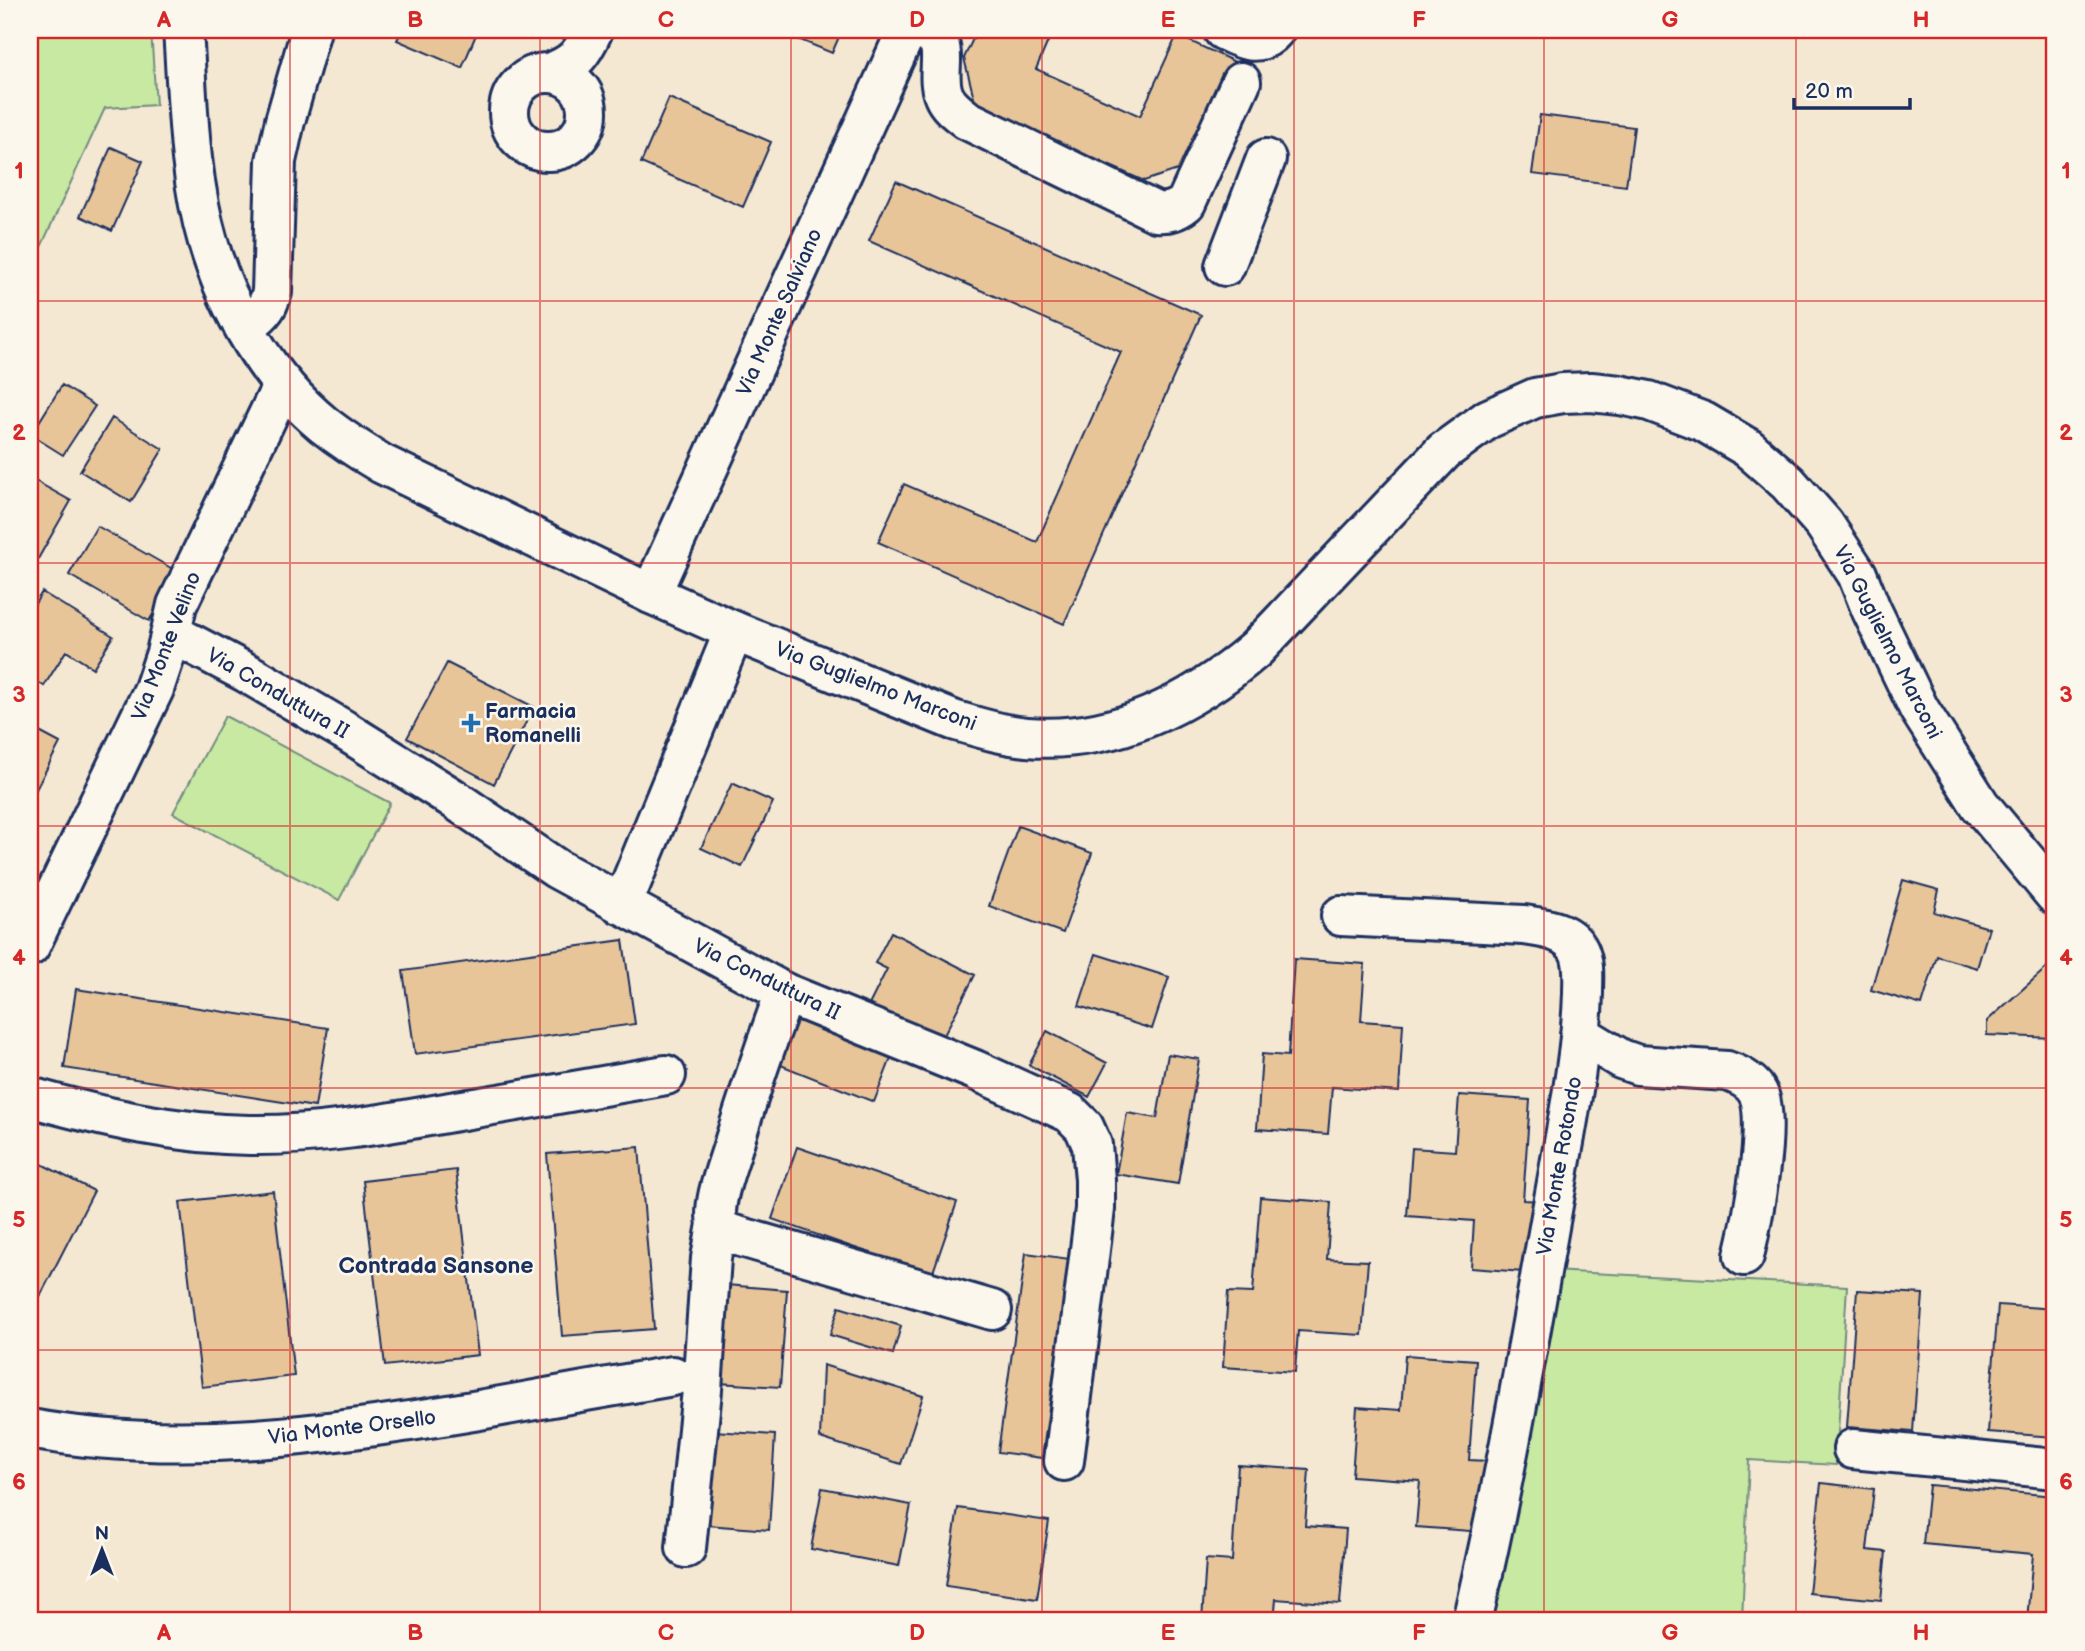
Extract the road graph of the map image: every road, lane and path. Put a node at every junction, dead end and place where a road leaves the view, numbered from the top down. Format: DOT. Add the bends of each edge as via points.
graph roads {
  1 [pos="183,30"];
  2 [pos="311,30"];
  3 [pos="907,30"];
  4 [pos="924,30"];
  5 [pos="1223,30"];
  6 [pos="1275,30"];
  7 [pos="588,41"];
  8 [pos="550,73"];
  9 [pos="1241,82"];
  10 [pos="584,97"];
  11 [pos="1266,159"];
  12 [pos="1194,186"];
  13 [pos="1247,209"];
  14 [pos="1225,266"];
  15 [pos="244,326"];
  16 [pos="283,384"];
  17 [pos="652,594"];
  18 [pos="734,631"];
  19 [pos="171,633"];
  20 [pos="1991,819"];
  21 [pos="2055,857"];
  22 [pos="2055,895"];
  23 [pos="622,905"];
  24 [pos="1341,916"];
  25 [pos="30,946"];
  26 [pos="785,993"];
  27 [pos="1580,1034"];
  28 [pos="666,1076"];
  29 [pos="30,1097"];
  30 [pos="718,1224"];
  31 [pos="1744,1256"];
  32 [pos="992,1310"];
  33 [pos="673,1376"];
  34 [pos="30,1429"];
  35 [pos="1853,1449"];
  36 [pos="1064,1461"];
  37 [pos="2055,1469"];
  38 [pos="686,1548"];
  39 [pos="1472,1621"];
  1 -- 15 [label="street, Via Guglielmo Marconi" via="200,204 218,271"];
  2 -- 15 [label="street" via="276,161 270,302"];
  3 -- 17 [label="street, Via Monte Salviano"];
  4 -- 12 [label="street" via="940,43 943,95 967,120 1156,212 1177,210"];
  5 -- 6 [label="street" via="1255,41"];
  7 -- 8 [label="street" via="570,63"];
  7 -- 10 [label="street" via="581,67"];
  8 -- 10 [label="street" via="568,78"];
  8 -- 10 [label="street" via="530,77 512,96 510,123 526,144 550,150 573,142 586,121"];
  9 -- 12 [label="street"];
  11 -- 13 [label="street"];
  12 -- 13 [label="street"];
  13 -- 14 [label="street"];
  15 -- 16 [label="street, Via Guglielmo Marconi"];
  16 -- 17 [label="street, Via Guglielmo Marconi" via="323,424 382,464"];
  16 -- 19 [label="street, Via Monte Velino" via="181,597"];
  17 -- 18 [label="street, Via Guglielmo Marconi"];
  18 -- 20 [label="street, Via Guglielmo Marconi" via="953,720 989,730 1060,737 1125,725 1182,702 1249,656 1465,433 1535,398 1563,393 1620,395 1677,411 1726,434 1769,464 1806,503 1857,574 1919,709"];
  18 -- 23 [label="street"];
  19 -- 23 [label="street, Via Conduttura II" via="324,718 558,869"];
  19 -- 25 [label="street, Via Monte Velino" via="154,689"];
  20 -- 21 [label="street"];
  20 -- 22 [label="street, Via Guglielmo Marconi"];
  23 -- 26 [label="street, Via Conduttura II"];
  24 -- 27 [label="street, Via Monte Rotondo" via="1524,925 1558,932 1574,944 1583,963"];
  26 -- 30 [label="street" via="725,1174 716,1208"];
  26 -- 36 [label="street, Via Conduttura II" via="1061,1107 1089,1136 1095,1209"];
  27 -- 31 [label="street" via="1637,1065 1727,1071 1754,1087 1762,1109 1761,1147"];
  27 -- 39 [label="street, Via Monte Rotondo" via="1501,1492"];
  28 -- 29 [label="street" via="374,1125 275,1135 217,1134 144,1124"];
  30 -- 32 [label="street" via="731,1234"];
  30 -- 38 [label="street" via="711,1258"];
  33 -- 34 [label="street, Via Monte Orsello" via="321,1434 221,1442 124,1441"];
  35 -- 37 [label="street"];
}
